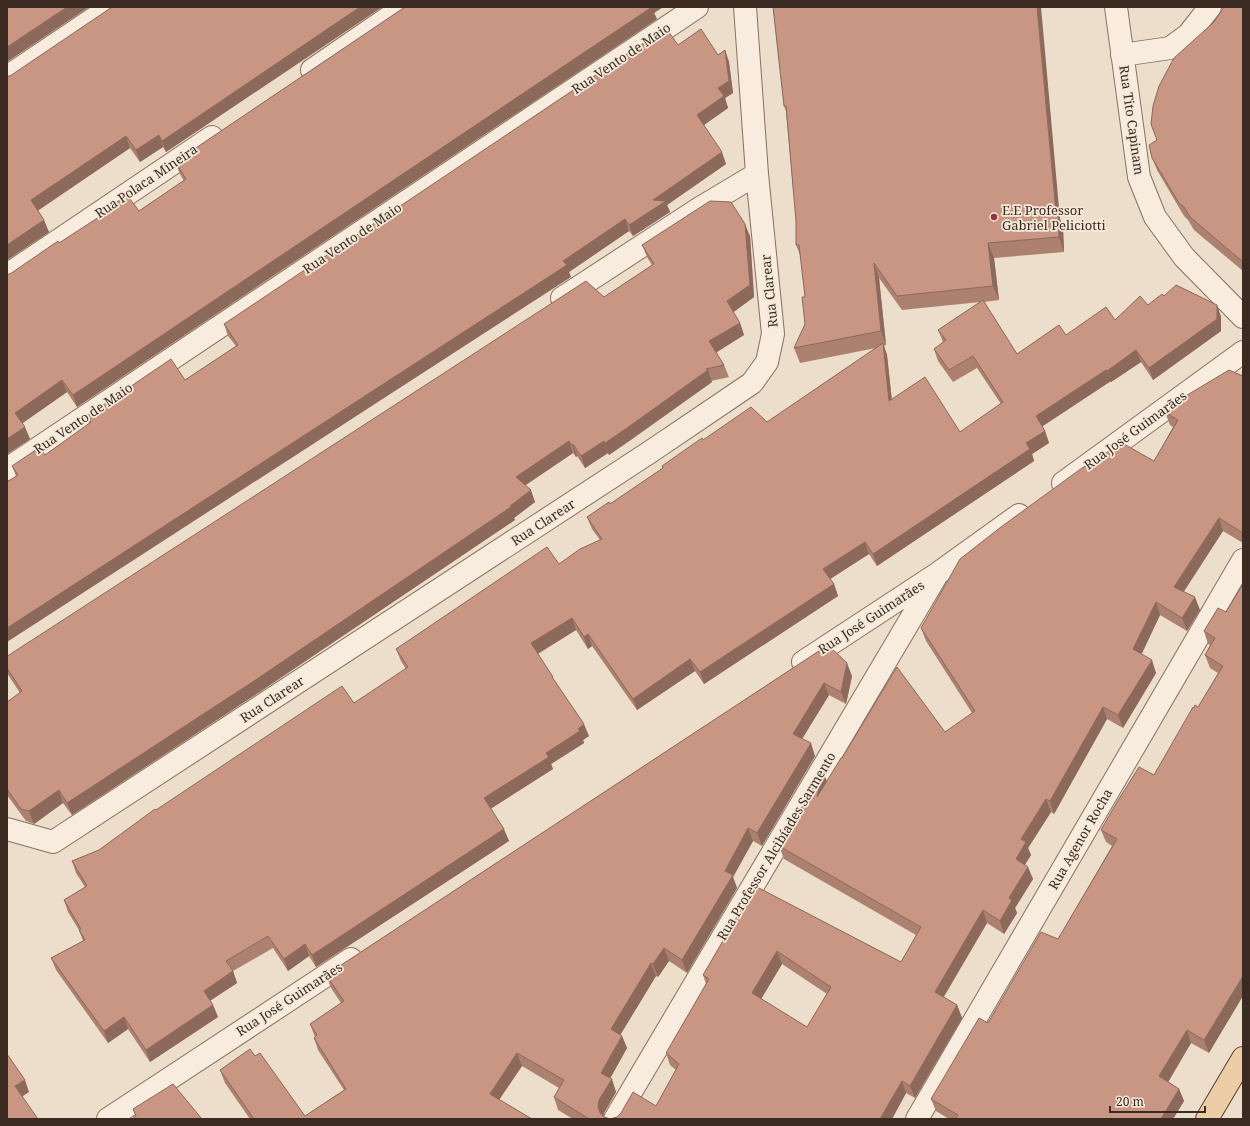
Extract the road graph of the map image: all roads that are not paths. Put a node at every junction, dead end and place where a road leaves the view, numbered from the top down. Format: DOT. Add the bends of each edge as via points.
graph roads {
  1 [pos="111,7"];
  2 [pos="404,7"];
  3 [pos="697,7"];
  4 [pos="745,7"];
  5 [pos="1116,7"];
  6 [pos="1210,7"];
  7 [pos="1122,55"];
  8 [pos="7,77"];
  9 [pos="296,81"];
  10 [pos="231,125"];
  11 [pos="757,174"];
  12 [pos="7,275"];
  13 [pos="547,308"];
  14 [pos="1243,318"];
  15 [pos="1243,352"];
  16 [pos="7,469"];
  17 [pos="1243,560"];
  18 [pos="937,574"];
  19 [pos="784,674"];
  20 [pos="7,830"];
  21 [pos="364,950"];
  22 [pos="1243,1058"];
  23 [pos="108,1119"];
  24 [pos="615,1119"];
  25 [pos="917,1119"];
  26 [pos="1207,1119"];
  1 -- 8 [label="street"];
  2 -- 9 [label="street"];
  3 -- 16 [label="street, Rua Vento de Maio"];
  4 -- 11 [label="street, Rua Clarear"];
  5 -- 7 [label="street, Rua Tito Capinam"];
  6 -- 7 [label="street" via="1188,35 1170,48"];
  7 -- 14 [label="street, Rua Tito Capinam" via="1139,177 1155,217 1184,257"];
  10 -- 12 [label="street, Rua Polaca Mineira"];
  11 -- 13 [label="street"];
  11 -- 20 [label="street, Rua Clarear" via="773,334 767,362 752,382 650,452 53,842"];
  15 -- 18 [label="street, Rua José Guimarães"];
  17 -- 25 [label="street, Rua Agenor Rocha"];
  18 -- 19 [label="street, Rua José Guimarães"];
  18 -- 24 [label="street, Rua Professor Alcibíades Sarmento"];
  21 -- 23 [label="street, Rua José Guimarães"];
  22 -- 26 [label="main road"];
}
